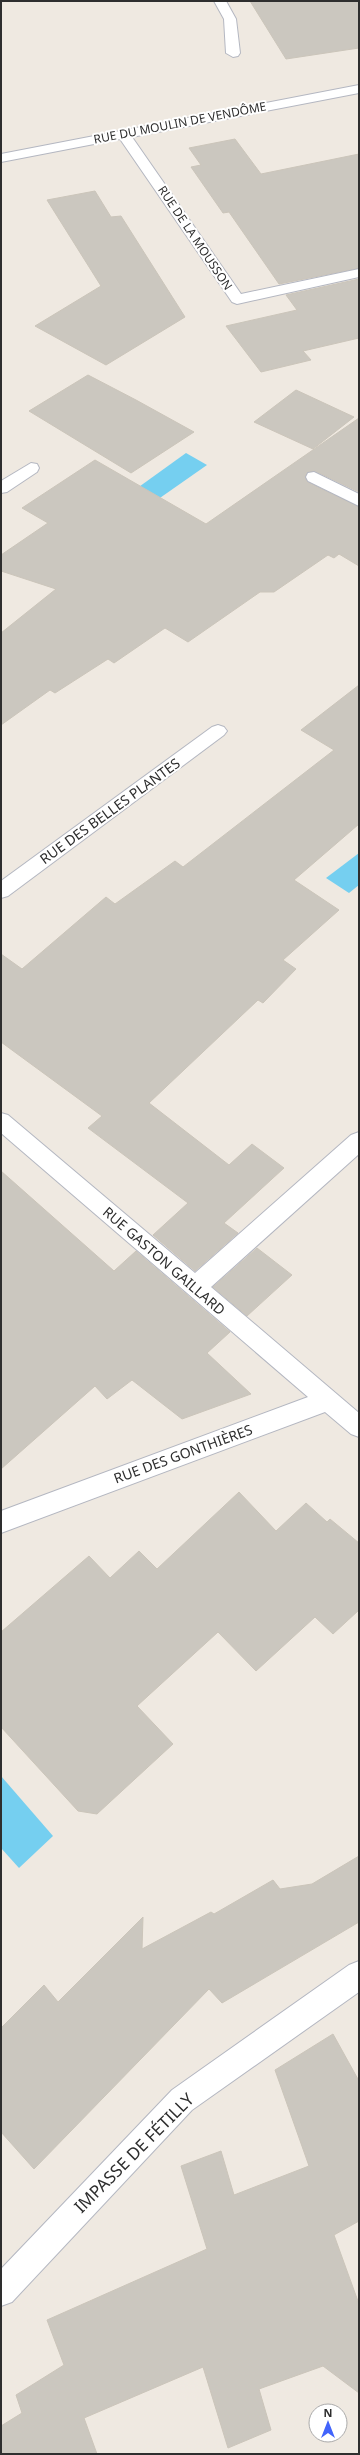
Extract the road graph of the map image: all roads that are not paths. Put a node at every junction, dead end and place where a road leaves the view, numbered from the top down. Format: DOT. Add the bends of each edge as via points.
graph roads {
  1 [pos="220,1"];
  2 [pos="234,53"];
  3 [pos="359,89"];
  4 [pos="123,133"];
  5 [pos="1,158"];
  6 [pos="359,273"];
  7 [pos="31,468"];
  8 [pos="314,477"];
  9 [pos="1,488"];
  10 [pos="359,501"];
  11 [pos="218,731"];
  12 [pos="1,891"];
  13 [pos="1,1121"];
  14 [pos="359,1141"];
  15 [pos="194,1287"];
  16 [pos="326,1401"];
  17 [pos="359,1427"];
  18 [pos="1,1522"];
  19 [pos="359,1975"];
  20 [pos="1,2291"];
  1 -- 2 [label="street" via="230,19"];
  3 -- 4 [label="street, RUE DU MOULIN DE VENDÔME"];
  4 -- 5 [label="street, RUE DU MOULIN DE VENDÔME"];
  4 -- 6 [label="street, RUE DE LA MOUSSON" via="237,300"];
  7 -- 9 [label="street"];
  8 -- 10 [label="street"];
  11 -- 12 [label="street, RUE DES BELLES PLANTES"];
  13 -- 15 [label="street, RUE GASTON GAILLARD"];
  14 -- 15 [label="street"];
  15 -- 16 [label="street, RUE GASTON GAILLARD"];
  16 -- 17 [label="street"];
  16 -- 18 [label="street, RUE DES GONTHIÈRES"];
  19 -- 20 [label="street, IMPASSE DE FÉTILLY" via="182,2100"];
}
